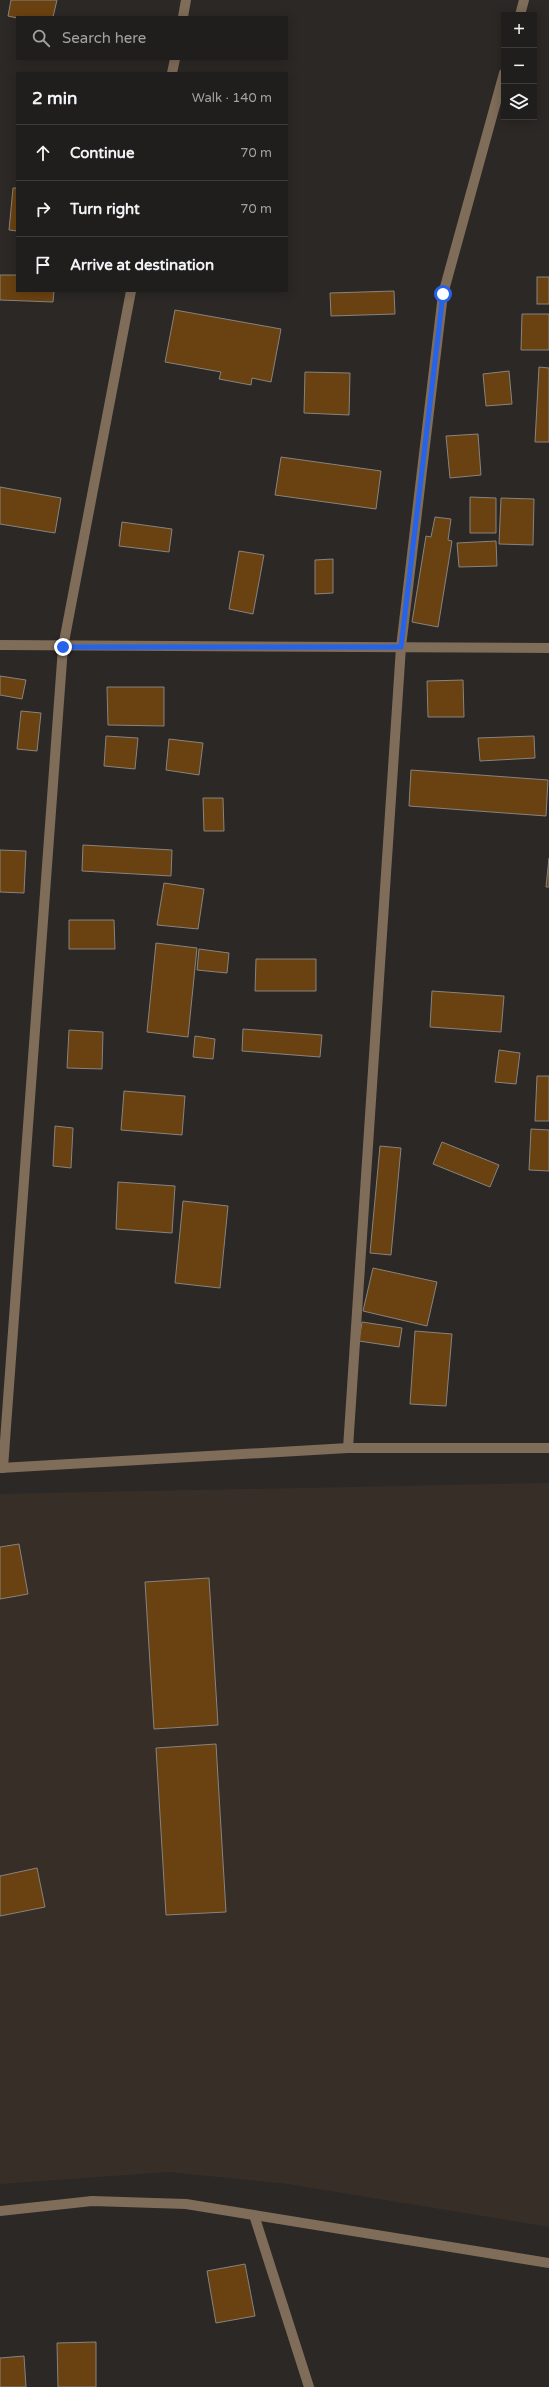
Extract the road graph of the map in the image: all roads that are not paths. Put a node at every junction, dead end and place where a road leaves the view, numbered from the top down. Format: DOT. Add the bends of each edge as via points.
graph roads {
  1 [pos="186,0"];
  2 [pos="524,0"];
  3 [pos="521,12"];
  4 [pos="183,16"];
  5 [pos="175,60"];
  6 [pos="172,72"];
  7 [pos="501,84"];
  8 [pos="131,292"];
  9 [pos="0,645"];
  10 [pos="63,647"];
  11 [pos="401,647"];
  12 [pos="549,648"];
  13 [pos="348,1448"];
  14 [pos="549,1448"];
  15 [pos="1,1468"];
  16 [pos="0,2211"];
  17 [pos="254,2215"];
  18 [pos="549,2263"];
  19 [pos="309,2387"];
  1 -- 4 [label="street"];
  2 -- 3 [label="street"];
  5 -- 6 [label="street"];
  7 -- 11 [label="street" via="443,294"];
  8 -- 10 [label="street"];
  9 -- 10 [label="street"];
  10 -- 11 [label="street"];
  10 -- 15 [label="street"];
  11 -- 12 [label="street"];
  11 -- 13 [label="street"];
  13 -- 14 [label="street"];
  13 -- 15 [label="street"];
  16 -- 17 [label="street" via="92,2201 186,2204"];
  17 -- 18 [label="street"];
  17 -- 19 [label="street"];
}
